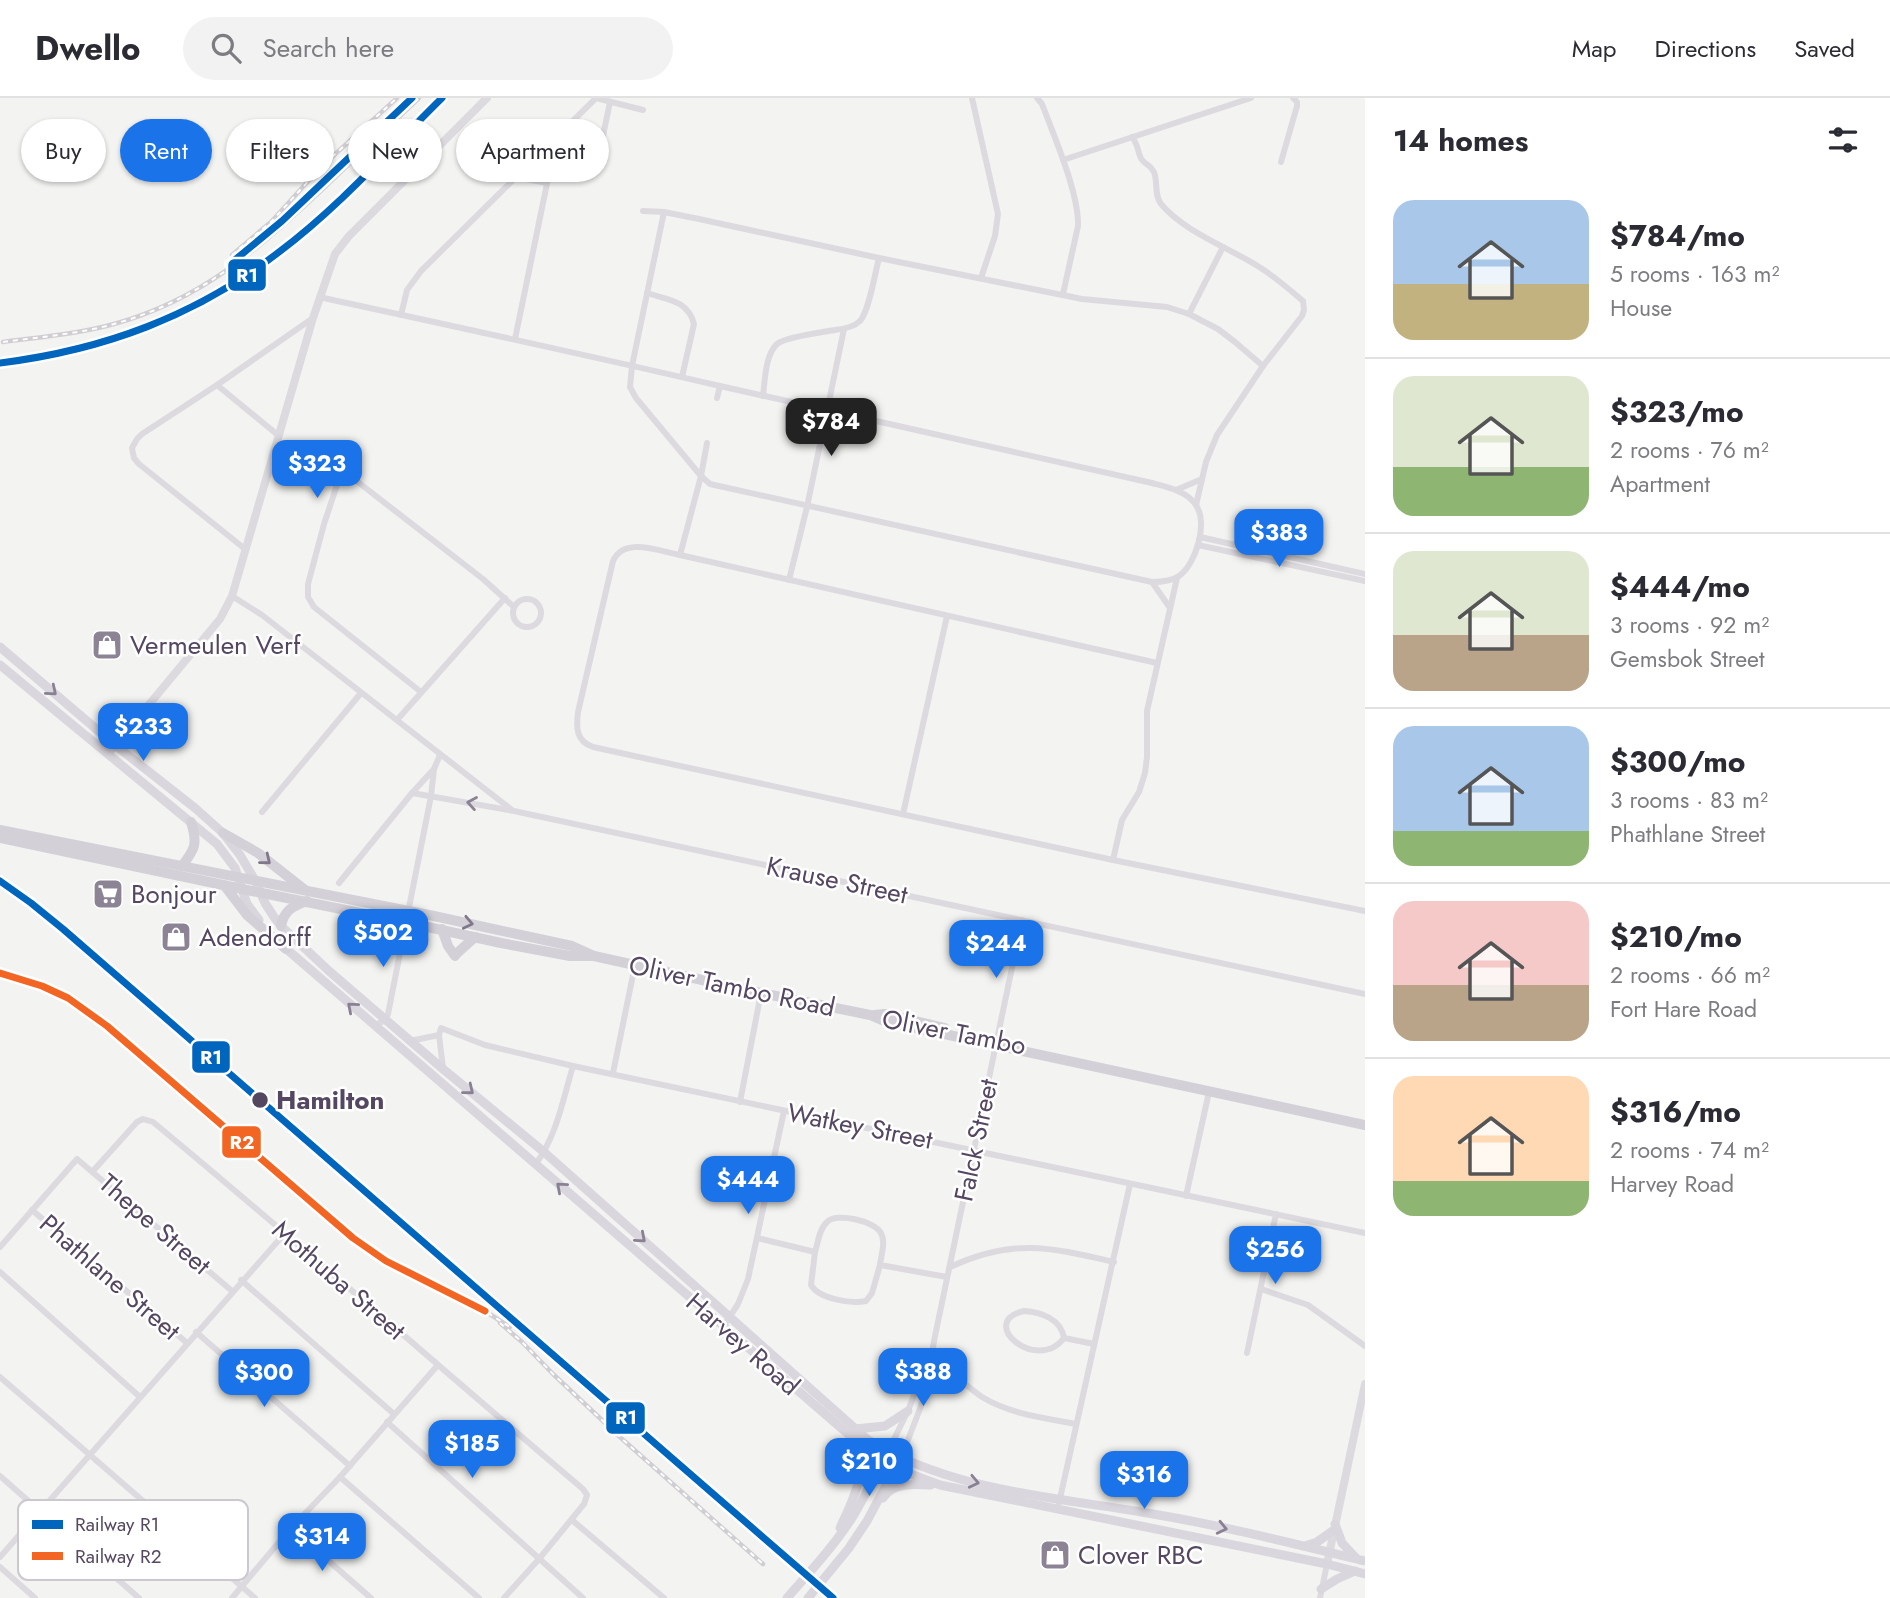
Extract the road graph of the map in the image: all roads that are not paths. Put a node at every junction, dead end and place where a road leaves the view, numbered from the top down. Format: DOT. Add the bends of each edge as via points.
graph roads {
  1 [pos="487,98"];
  2 [pos="596,98"];
  3 [pos="972,98"];
  4 [pos="1037,98"];
  5 [pos="1251,98"];
  6 [pos="1293,98"];
  7 [pos="610,103"];
  8 [pos="643,110"];
  9 [pos="576,119"];
  10 [pos="607,119"];
  11 [pos="1132,137"];
  12 [pos="1063,160"];
  13 [pos="1281,162"];
  14 [pos="511,182"];
  15 [pos="542,182"];
  16 [pos="547,183"];
  17 [pos="643,211"];
  18 [pos="664,212"];
  19 [pos="1223,247"];
  20 [pos="879,258"];
  21 [pos="981,278"];
  22 [pos="647,293"];
  23 [pos="1063,294"];
  24 [pos="320,297"];
  25 [pos="401,314"];
  26 [pos="1189,314"];
  27 [pos="313,318"];
  28 [pos="844,328"];
  29 [pos="515,340"];
  30 [pos="632,366"];
  31 [pos="1264,366"];
  32 [pos="682,377"];
  33 [pos="217,385"];
  34 [pos="720,386"];
  35 [pos="763,396"];
  36 [pos="717,398"];
  37 [pos="826,410"];
  38 [pos="279,436"];
  39 [pos="707,443"];
  40 [pos="701,476"];
  41 [pos="1202,479"];
  42 [pos="1176,490"];
  43 [pos="1196,505"];
  44 [pos="807,507"];
  45 [pos="1200,537"];
  46 [pos="1198,545"];
  47 [pos="245,549"];
  48 [pos="680,555"];
  49 [pos="1365,574"];
  50 [pos="1177,578"];
  51 [pos="789,580"];
  52 [pos="1365,581"];
  53 [pos="1152,582"];
  54 [pos="232,596"];
  55 [pos="505,598"];
  56 [pos="514,607"];
  57 [pos="1170,607"];
  58 [pos="947,616"];
  59 [pos="0,647"];
  60 [pos="1157,663"];
  61 [pos="0,665"];
  62 [pos="421,692"];
  63 [pos="361,693"];
  64 [pos="397,720"];
  65 [pos="115,744"];
  66 [pos="108,754"];
  67 [pos="440,755"];
  68 [pos="434,769"];
  69 [pos="412,793"];
  70 [pos="431,796"];
  71 [pos="514,811"];
  72 [pos="262,812"];
  73 [pos="903,814"];
  74 [pos="191,822"];
  75 [pos="0,830"];
  76 [pos="223,833"];
  77 [pos="0,838"];
  78 [pos="1113,860"];
  79 [pos="182,866"];
  80 [pos="238,877"];
  81 [pos="256,882"];
  82 [pos="339,883"];
  83 [pos="224,886"];
  84 [pos="242,889"];
  85 [pos="261,892"];
  86 [pos="307,896"];
  87 [pos="1365,911"];
  88 [pos="406,916"];
  89 [pos="1023,920"];
  90 [pos="281,926"];
  91 [pos="442,929"];
  92 [pos="475,937"];
  93 [pos="285,949"];
  94 [pos="594,956"];
  95 [pos="635,965"];
  96 [pos="329,971"];
  97 [pos="321,980"];
  98 [pos="761,993"];
  99 [pos="1365,994"];
  100 [pos="870,1015"];
  101 [pos="385,1020"];
  102 [pos="374,1026"];
  103 [pos="440,1031"];
  104 [pos="410,1041"];
  105 [pos="997,1043"];
  106 [pos="573,1066"];
  107 [pos="443,1069"];
  108 [pos="612,1073"];
  109 [pos="1209,1092"];
  110 [pos="740,1102"];
  111 [pos="784,1111"];
  112 [pos="1365,1119"];
  113 [pos="1365,1125"];
  114 [pos="974,1150"];
  115 [pos="544,1152"];
  116 [pos="535,1165"];
  117 [pos="93,1171"];
  118 [pos="1130,1184"];
  119 [pos="1186,1196"];
  120 [pos="32,1210"];
  121 [pos="1276,1214"];
  122 [pos="285,1233"];
  123 [pos="1365,1233"];
  124 [pos="757,1238"];
  125 [pos="0,1247"];
  126 [pos="815,1252"];
  127 [pos="1114,1262"];
  128 [pos="880,1265"];
  129 [pos="950,1267"];
  130 [pos="0,1272"];
  131 [pos="947,1277"];
  132 [pos="241,1280"];
  133 [pos="1261,1289"];
  134 [pos="233,1291"];
  135 [pos="731,1317"];
  136 [pos="723,1327"];
  137 [pos="196,1332"];
  138 [pos="1063,1338"];
  139 [pos="187,1343"];
  140 [pos="1094,1344"];
  141 [pos="1365,1346"];
  142 [pos="1247,1353"];
  143 [pos="931,1358"];
  144 [pos="437,1366"];
  145 [pos="0,1377"];
  146 [pos="1365,1384"];
  147 [pos="140,1397"];
  148 [pos="908,1411"];
  149 [pos="394,1414"];
  150 [pos="387,1422"];
  151 [pos="1076,1424"];
  152 [pos="855,1434"];
  153 [pos="91,1455"];
  154 [pos="885,1456"];
  155 [pos="898,1462"];
  156 [pos="350,1466"];
  157 [pos="0,1476"];
  158 [pos="340,1477"];
  159 [pos="940,1485"];
  160 [pos="27,1500"];
  161 [pos="50,1500"];
  162 [pos="142,1500"];
  163 [pos="1059,1504"];
  164 [pos="572,1520"];
  165 [pos="1335,1527"];
  166 [pos="290,1528"];
  167 [pos="18,1536"];
  168 [pos="1304,1547"];
  169 [pos="849,1548"];
  170 [pos="828,1552"];
  171 [pos="1329,1553"];
  172 [pos="0,1557"];
  173 [pos="539,1559"];
  174 [pos="1362,1561"];
  175 [pos="1327,1564"];
  176 [pos="0,1567"];
  177 [pos="1355,1571"];
  178 [pos="1365,1574"];
  179 [pos="119,1580"];
  180 [pos="234,1580"];
  181 [pos="248,1580"];
  182 [pos="248,1580"];
  183 [pos="242,1587"];
  184 [pos="1320,1594"];
  185 [pos="35,1598"];
  186 [pos="139,1598"];
  187 [pos="232,1598"];
  188 [pos="255,1598"];
  189 [pos="371,1598"];
  190 [pos="479,1598"];
  191 [pos="504,1598"];
  192 [pos="583,1598"];
  193 [pos="664,1598"];
  194 [pos="787,1598"];
  195 [pos="808,1598"];
  1 -- 24 [label="street" via="341,245"];
  2 -- 7 [label="street"];
  2 -- 9 [label="street"];
  3 -- 21 [label="street" via="998,214"];
  4 -- 12 [label="street"];
  5 -- 11 [label="street"];
  6 -- 13 [label="street" via="1297,106"];
  7 -- 8 [label="street"];
  7 -- 10 [label="street"];
  11 -- 12 [label="street"];
  11 -- 19 [label="street" via="1141,160 1152,169 1161,203 1194,231"];
  12 -- 23 [label="street" via="1079,216"];
  14 -- 25 [label="street" via="410,283"];
  15 -- 16 [label="street"];
  16 -- 29 [label="street"];
  17 -- 18 [label="street"];
  18 -- 20 [label="street"];
  18 -- 22 [label="street"];
  19 -- 26 [label="street"];
  19 -- 31 [label="street" via="1279,280 1303,301 1302,316"];
  20 -- 21 [label="street"];
  20 -- 28 [label="street" via="864,315 860,322"];
  21 -- 23 [label="street"];
  22 -- 30 [label="street"];
  22 -- 32 [label="street" via="680,303 693,319"];
  23 -- 26 [label="street"];
  24 -- 25 [label="street"];
  24 -- 27 [label="street"];
  25 -- 29 [label="street"];
  26 -- 31 [label="street" via="1227,335"];
  27 -- 33 [label="street"];
  27 -- 38 [label="street"];
  28 -- 35 [label="street" via="777,344"];
  28 -- 37 [label="street"];
  29 -- 30 [label="street"];
  30 -- 32 [label="street"];
  30 -- 40 [label="street" via="630,387 636,398"];
  31 -- 41 [label="street" via="1217,435"];
  32 -- 34 [label="street"];
  33 -- 38 [label="street"];
  33 -- 47 [label="street" via="142,433 132,453 143,467"];
  34 -- 35 [label="street"];
  34 -- 36 [label="street"];
  35 -- 37 [label="street"];
  37 -- 42 [label="street"];
  37 -- 44 [label="street"];
  38 -- 47 [label="street"];
  39 -- 40 [label="street"];
  40 -- 44 [label="street" via="715,486"];
  40 -- 48 [label="street"];
  41 -- 42 [label="street"];
  41 -- 43 [label="street"];
  42 -- 43 [label="street"];
  43 -- 45 [label="street"];
  44 -- 51 [label="street"];
  44 -- 53 [label="street"];
  45 -- 46 [label="street"];
  45 -- 49 [label="street"];
  46 -- 50 [label="street" via="1191,563"];
  46 -- 52 [label="street"];
  47 -- 54 [label="street"];
  48 -- 51 [label="street"];
  48 -- 73 [label="street" via="634,546 615,556 578,712 577,732 582,742"];
  50 -- 53 [label="street"];
  50 -- 57 [label="street"];
  51 -- 58 [label="street"];
  53 -- 57 [label="street"];
  54 -- 63 [label="street, Krause Street"];
  54 -- 65 [label="street" via="220,619"];
  55 -- 56 [label="street"];
  55 -- 62 [label="street"];
  55 -- 62 [label="street" via="354,479 339,479 308,584 309,601"];
  56 -- 56 [label="street" via="531,599 540,607 539,619 523,626 514,618"];
  57 -- 60 [label="street"];
  58 -- 60 [label="street"];
  58 -- 73 [label="street"];
  59 -- 65 [label="main road, Harvey Road, one-way"];
  60 -- 78 [label="street" via="1147,712 1144,773 1139,792 1122,820"];
  61 -- 66 [label="main road, Harvey Road"];
  62 -- 64 [label="street"];
  63 -- 64 [label="street, Krause Street"];
  63 -- 72 [label="street"];
  64 -- 67 [label="street, Krause Street"];
  65 -- 66 [label="street"];
  65 -- 76 [label="main road, Harvey Road"];
  66 -- 74 [label="main road, Harvey Road"];
  67 -- 68 [label="street"];
  67 -- 71 [label="street, Krause Street"];
  68 -- 69 [label="street"];
  68 -- 70 [label="street"];
  69 -- 70 [label="street, Krause Street"];
  69 -- 82 [label="street"];
  71 -- 70 [label="street, Krause Street, one-way"];
  70 -- 88 [label="street"];
  71 -- 89 [label="street, Krause Street"];
  73 -- 78 [label="street"];
  74 -- 79 [label="main road" via="196,842"];
  74 -- 80 [label="main road, Harvey Road" via="224,851"];
  75 -- 79 [label="main road, Oliver Tambo Road"];
  76 -- 81 [label="main road, Harvey Road"];
  76 -- 86 [label="main road, one-way" via="250,847"];
  77 -- 83 [label="main road, Oliver Tambo Road"];
  78 -- 87 [label="street"];
  79 -- 80 [label="main road, Oliver Tambo Road"];
  80 -- 81 [label="main road, Oliver Tambo Road"];
  80 -- 84 [label="main road, Harvey Road"];
  81 -- 85 [label="main road, Harvey Road"];
  81 -- 86 [label="main road, Oliver Tambo Road"];
  83 -- 84 [label="main road, Oliver Tambo Road"];
  83 -- 93 [label="main road" via="247,915"];
  84 -- 85 [label="main road, Oliver Tambo Road"];
  84 -- 93 [label="main road, Harvey Road" via="251,911"];
  85 -- 86 [label="main road, Oliver Tambo Road"];
  85 -- 90 [label="main road, Harvey Road"];
  86 -- 88 [label="main road, Oliver Tambo Road"];
  86 -- 90 [label="main road" via="290,908"];
  88 -- 91 [label="main road, Oliver Tambo Road"];
  88 -- 94 [label="main road, Oliver Tambo Road, one-way" via="572,946"];
  88 -- 101 [label="street"];
  89 -- 99 [label="street, Krause Street"];
  89 -- 105 [label="street, Falck Street"];
  90 -- 96 [label="main road, Harvey Road"];
  91 -- 92 [label="main road, Oliver Tambo Road"];
  91 -- 92 [label="main road" via="455,955"];
  92 -- 94 [label="main road, Oliver Tambo Road" via="570,956"];
  93 -- 97 [label="main road, Harvey Road"];
  94 -- 95 [label="main road, Oliver Tambo Road"];
  95 -- 98 [label="main road, Oliver Tambo Road"];
  95 -- 108 [label="street"];
  96 -- 97 [label="main road"];
  96 -- 101 [label="main road, Harvey Road"];
  102 -- 97 [label="main road, Harvey Road, one-way"];
  98 -- 100 [label="main road, Oliver Tambo Road"];
  98 -- 110 [label="street"];
  100 -- 105 [label="main road, Oliver Tambo"];
  101 -- 102 [label="street"];
  101 -- 104 [label="main road, Harvey Road"];
  102 -- 116 [label="main road, Harvey Road"];
  103 -- 104 [label="street"];
  103 -- 106 [label="street, Watkey Street"];
  103 -- 107 [label="street"];
  104 -- 107 [label="main road, Harvey Road"];
  105 -- 109 [label="main road, Oliver Tambo"];
  105 -- 112 [label="main road, Oliver Tambo"];
  105 -- 114 [label="street, Falck Street"];
  106 -- 108 [label="street, Watkey Street"];
  106 -- 115 [label="street"];
  107 -- 115 [label="main road, Harvey Road, one-way"];
  108 -- 110 [label="street, Watkey Street"];
  109 -- 113 [label="main road, Oliver Tambo"];
  109 -- 119 [label="street"];
  110 -- 111 [label="street, Watkey Street"];
  111 -- 114 [label="street, Watkey Street"];
  111 -- 124 [label="street"];
  114 -- 118 [label="street, Watkey Street"];
  114 -- 129 [label="street, Falck Street"];
  115 -- 116 [label="street"];
  115 -- 135 [label="main road, Harvey Road, one-way"];
  136 -- 116 [label="main road, Harvey Road, one-way"];
  117 -- 120 [label="street, Thepe Street" via="77,1159"];
  117 -- 122 [label="street, Mothuba Street" via="137,1122 150,1120"];
  117 -- 134 [label="street, Thepe Street"];
  118 -- 119 [label="street, Watkey Street"];
  118 -- 127 [label="street"];
  119 -- 121 [label="street, Watkey Street"];
  120 -- 125 [label="street"];
  120 -- 139 [label="street, Phathlane Street"];
  121 -- 123 [label="street, Watkey Street"];
  121 -- 133 [label="street"];
  122 -- 132 [label="street"];
  122 -- 144 [label="street, Mothuba Street"];
  124 -- 126 [label="street"];
  124 -- 135 [label="street" via="743,1293"];
  126 -- 128 [label="street" via="825,1223 846,1218 871,1224 881,1232"];
  126 -- 128 [label="street" via="811,1285 825,1297 866,1301"];
  127 -- 129 [label="street" via="1023,1247 982,1254"];
  127 -- 140 [label="street"];
  128 -- 131 [label="street"];
  129 -- 131 [label="street, Falck Street"];
  130 -- 147 [label="street"];
  131 -- 143 [label="street, Falck Street"];
  132 -- 134 [label="street"];
  132 -- 149 [label="street, Thepe Street"];
  133 -- 141 [label="street" via="1308,1306"];
  133 -- 142 [label="street"];
  134 -- 137 [label="street"];
  135 -- 136 [label="street"];
  135 -- 152 [label="main road, Harvey Road"];
  136 -- 152 [label="main road, Harvey Road"];
  137 -- 139 [label="street"];
  137 -- 156 [label="street, Phathlane Street"];
  138 -- 138 [label="street" via="1059,1326 1042,1314 1017,1312 1007,1320 1007,1333 1023,1347 1046,1349"];
  138 -- 140 [label="street"];
  139 -- 147 [label="street"];
  140 -- 151 [label="street"];
  143 -- 148 [label="street, Falck Street"];
  143 -- 151 [label="street" via="1004,1408"];
  143 -- 155 [label="street, Falck Street" via="923,1401"];
  144 -- 149 [label="street"];
  144 -- 164 [label="street, Mothuba Street" via="583,1489 586,1501"];
  145 -- 153 [label="street"];
  146 -- 165 [label="street"];
  147 -- 153 [label="street"];
  148 -- 152 [label="main road" via="892,1423"];
  148 -- 154 [label="street, Falck Street"];
  149 -- 150 [label="street"];
  150 -- 156 [label="street"];
  150 -- 173 [label="street"];
  151 -- 163 [label="street"];
  152 -- 154 [label="main road, Harvey Road"];
  152 -- 170 [label="main road" via="861,1468 857,1488"];
  153 -- 161 [label="street"];
  153 -- 162 [label="street"];
  154 -- 155 [label="main road, Harvey Road"];
  154 -- 170 [label="main road"];
  155 -- 159 [label="main road, Harvey Road"];
  155 -- 163 [label="main road, Harvey Road, one-way"];
  155 -- 169 [label="main road"];
  156 -- 158 [label="street"];
  157 -- 160 [label="street"];
  158 -- 166 [label="street"];
  158 -- 190 [label="street"];
  159 -- 163 [label="main road, Harvey Road"];
  159 -- 169 [label="main road" via="899,1486 887,1492 870,1524"];
  163 -- 168 [label="main road, Harvey Road, one-way" via="1176,1518"];
  163 -- 175 [label="main road, Harvey Road"];
  164 -- 173 [label="street"];
  164 -- 193 [label="street"];
  165 -- 168 [label="main road"];
  165 -- 171 [label="street"];
  165 -- 174 [label="main road" via="1342,1543"];
  166 -- 182 [label="street"];
  166 -- 189 [label="street"];
  167 -- 172 [label="street"];
  168 -- 171 [label="main road, Harvey Road"];
  169 -- 195 [label="main road"];
  170 -- 194 [label="main road"];
  171 -- 174 [label="main road, Harvey Road"];
  171 -- 175 [label="street"];
  173 -- 191 [label="street"];
  173 -- 192 [label="street"];
  175 -- 177 [label="main road, Harvey Road"];
  175 -- 184 [label="street"];
  176 -- 185 [label="street"];
  177 -- 178 [label="main road, Harvey Road"];
  177 -- 184 [label="main road"];
  179 -- 186 [label="street"];
  180 -- 183 [label="street"];
  181 -- 183 [label="street"];
  183 -- 187 [label="street"];
  183 -- 188 [label="street"];
}
